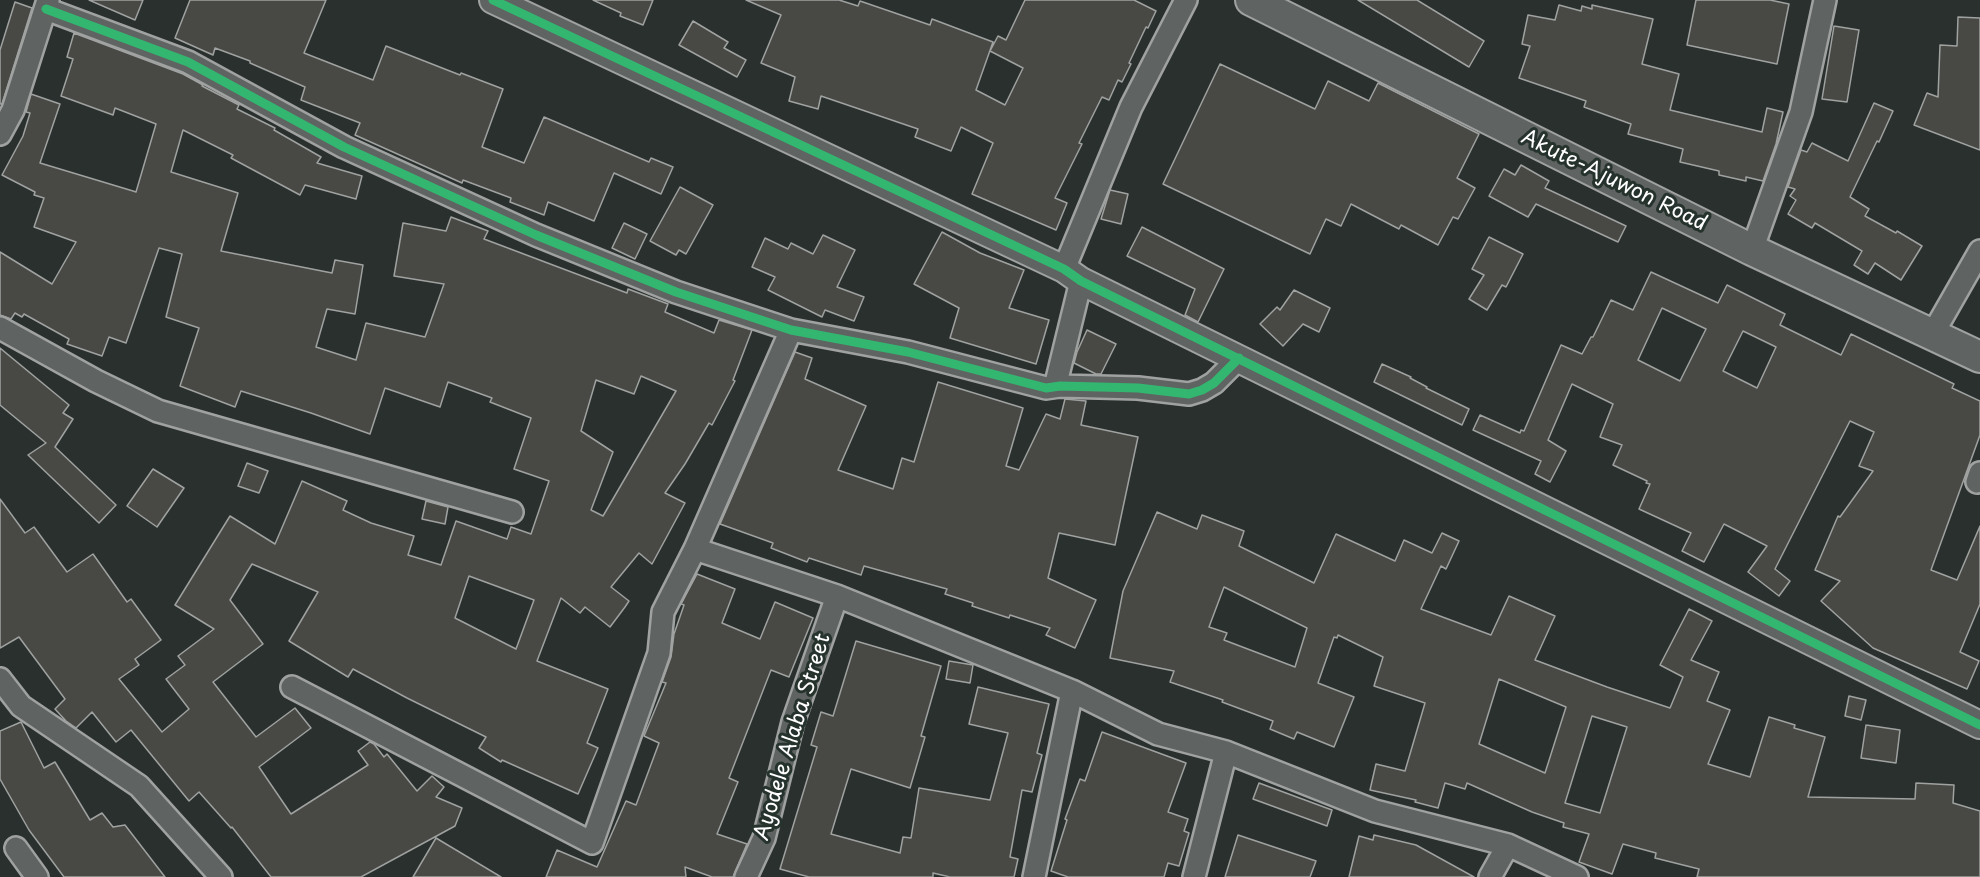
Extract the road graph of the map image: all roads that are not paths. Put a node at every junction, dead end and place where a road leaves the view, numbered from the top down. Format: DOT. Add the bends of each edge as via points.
graph roads {
  1 [pos="493,0"];
  2 [pos="1186,0"];
  3 [pos="1251,0"];
  4 [pos="1825,0"];
  5 [pos="46,5"];
  6 [pos="0,134"];
  7 [pos="1752,250"];
  8 [pos="1980,251"];
  9 [pos="1073,275"];
  10 [pos="0,328"];
  11 [pos="791,330"];
  12 [pos="1932,335"];
  13 [pos="1980,357"];
  14 [pos="1239,358"];
  15 [pos="1060,386"];
  16 [pos="512,512"];
  17 [pos="695,549"];
  18 [pos="837,596"];
  19 [pos="0,680"];
  20 [pos="292,687"];
  21 [pos="1072,691"];
  22 [pos="1980,725"];
  23 [pos="1226,752"];
  24 [pos="1508,845"];
  25 [pos="16,848"];
  26 [pos="37,877"];
  27 [pos="221,877"];
  28 [pos="746,877"];
  29 [pos="1034,877"];
  30 [pos="1194,877"];
  31 [pos="1490,877"];
  32 [pos="1577,877"];
  1 -- 9 [label="street"];
  2 -- 9 [label="street" via="1131,107"];
  3 -- 7 [label="main road, Akute-Ajuwon Road"];
  4 -- 7 [label="street" via="1801,112"];
  5 -- 6 [label="street" via="13,110"];
  5 -- 11 [label="street" via="188,62 344,147 536,235 676,292"];
  7 -- 12 [label="main road, Akute-Ajuwon Road"];
  8 -- 12 [label="street"];
  9 -- 14 [label="street"];
  9 -- 15 [label="street" via="1057,379"];
  10 -- 16 [label="street" via="158,411"];
  11 -- 15 [label="street" via="908,352 1046,388"];
  11 -- 17 [label="street"];
  12 -- 13 [label="main road, Akute-Ajuwon Road"];
  14 -- 15 [label="street" via="1214,383 1189,394"];
  14 -- 22 [label="street"];
  17 -- 18 [label="street"];
  17 -- 20 [label="street" via="663,612 659,652 592,843"];
  18 -- 21 [label="street"];
  18 -- 28 [label="street, Ayodele Alaba Street" via="793,722 764,838"];
  19 -- 27 [label="street" via="21,706 139,786"];
  21 -- 23 [label="street" via="1158,734"];
  21 -- 29 [label="street"];
  23 -- 24 [label="street" via="1376,811"];
  23 -- 30 [label="street"];
  24 -- 31 [label="street"];
  24 -- 32 [label="street"];
  25 -- 26 [label="street"];
}
